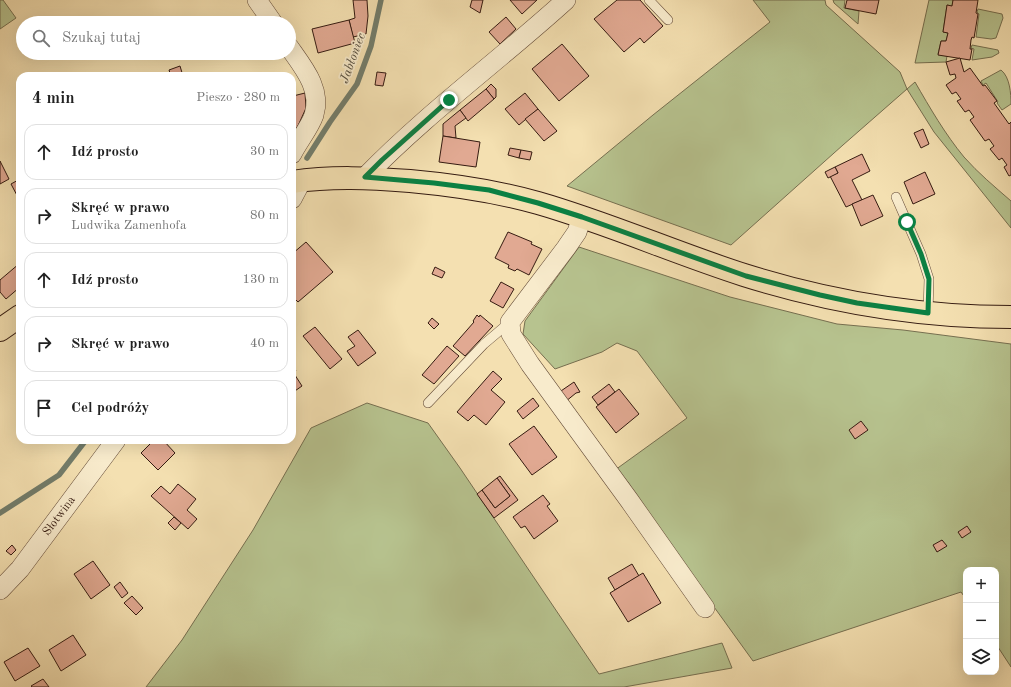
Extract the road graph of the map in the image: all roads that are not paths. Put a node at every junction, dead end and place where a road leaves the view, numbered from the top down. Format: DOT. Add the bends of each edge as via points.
graph roads {
  1 [pos="257,0"];
  2 [pos="566,0"];
  3 [pos="649,0"];
  4 [pos="268,16"];
  5 [pos="668,20"];
  6 [pos="296,58"];
  7 [pos="296,147"];
  8 [pos="365,177"];
  9 [pos="296,187"];
  10 [pos="896,197"];
  11 [pos="582,217"];
  12 [pos="928,313"];
  13 [pos="1011,317"];
  14 [pos="16,319"];
  15 [pos="510,322"];
  16 [pos="0,330"];
  17 [pos="428,403"];
  18 [pos="113,444"];
  19 [pos="0,590"];
  20 [pos="706,608"];
  1 -- 4 [label="street"];
  2 -- 8 [label="street" via="443,105"];
  3 -- 5 [label="lane"];
  6 -- 7 [label="street" via="315,89 316,102 313,116"];
  8 -- 9 [label="main road" via="337,178"];
  8 -- 11 [label="main road" via="489,190"];
  10 -- 12 [label="lane" via="929,279"];
  11 -- 12 [label="main road" via="746,276 857,303"];
  11 -- 15 [label="street" via="577,232"];
  12 -- 13 [label="main road"];
  14 -- 16 [label="main road"];
  15 -- 17 [label="lane" via="484,344"];
  15 -- 20 [label="street" via="511,334 530,364"];
  18 -- 19 [label="street, Słotwina" via="20,569"];
}
